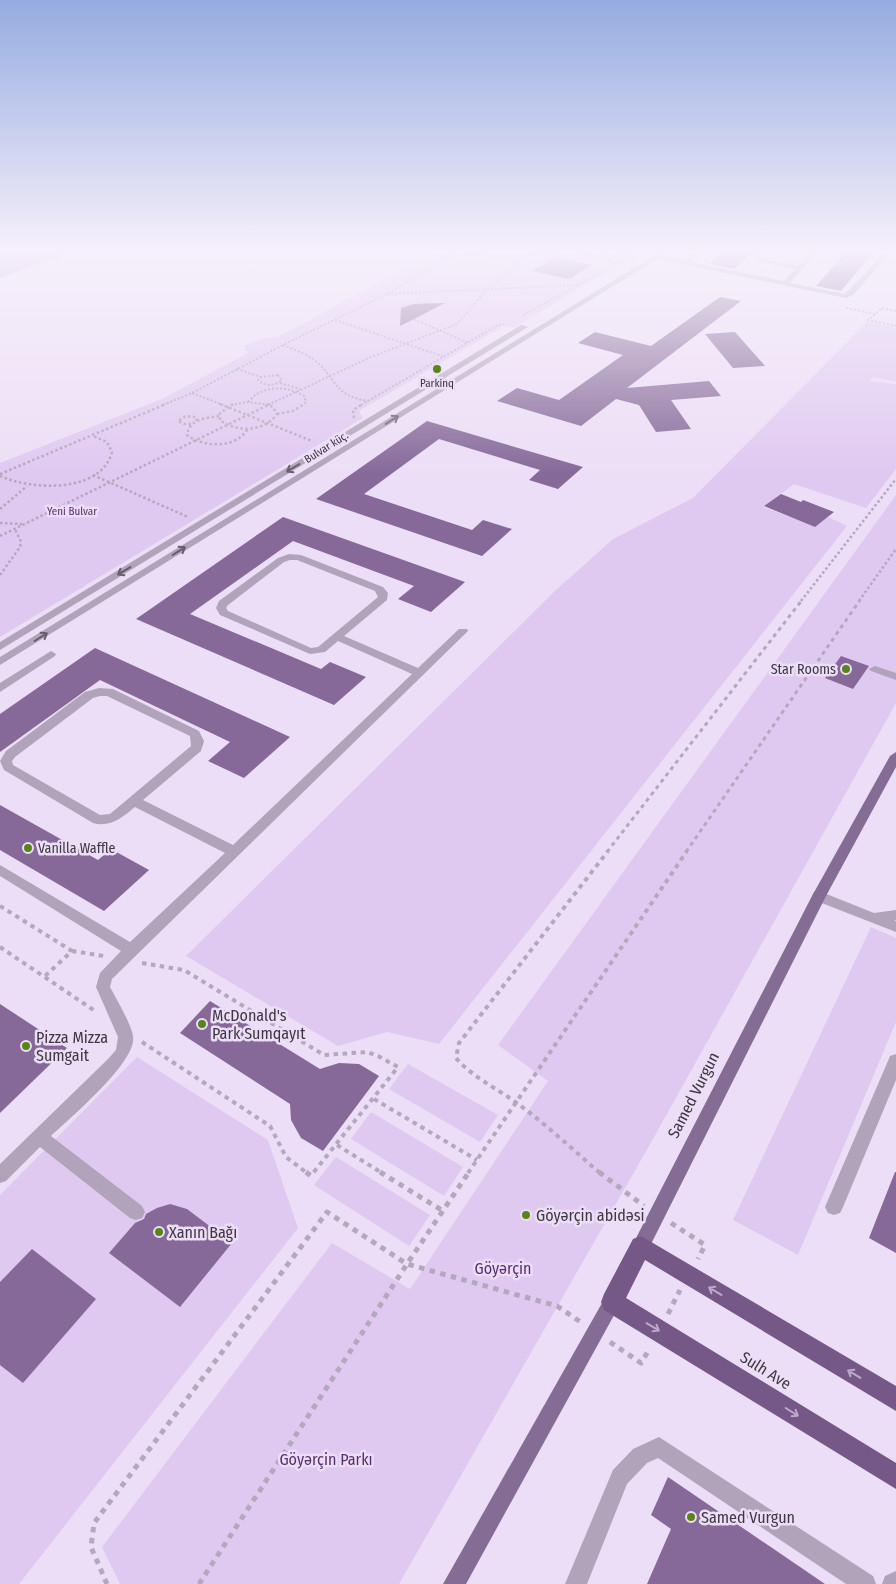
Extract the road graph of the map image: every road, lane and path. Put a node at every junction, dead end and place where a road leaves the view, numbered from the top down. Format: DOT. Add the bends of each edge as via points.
graph roads {
  1 [pos="323,326"];
  2 [pos="352,326"];
  3 [pos="430,326"];
  4 [pos="452,326"];
  5 [pos="526,326"];
  6 [pos="542,326"];
  7 [pos="440,330"];
  8 [pos="513,334"];
  9 [pos="524,337"];
  10 [pos="469,343"];
  11 [pos="402,344"];
  12 [pos="283,345"];
  13 [pos="445,358"];
  14 [pos="237,369"];
  15 [pos="261,377"];
  16 [pos="327,377"];
  17 [pos="279,382"];
  18 [pos="300,390"];
  19 [pos="297,391"];
  20 [pos="192,393"];
  21 [pos="369,401"];
  22 [pos="248,402"];
  23 [pos="270,405"];
  24 [pos="227,407"];
  25 [pos="277,414"];
  26 [pos="177,415"];
  27 [pos="247,415"];
  28 [pos="219,416"];
  29 [pos="182,418"];
  30 [pos="195,422"];
  31 [pos="268,423"];
  32 [pos="226,425"];
  33 [pos="360,427"];
  34 [pos="248,428"];
  35 [pos="373,432"];
  36 [pos="92,435"];
  37 [pos="196,442"];
  38 [pos="320,445"];
  39 [pos="0,475"];
  40 [pos="93,475"];
  41 [pos="896,479"];
  42 [pos="111,482"];
  43 [pos="27,486"];
  44 [pos="0,509"];
  45 [pos="189,517"];
  46 [pos="0,523"];
  47 [pos="24,524"];
  48 [pos="15,529"];
  49 [pos="0,536"];
  50 [pos="896,548"];
  51 [pos="0,574"];
  52 [pos="463,631"];
  53 [pos="337,637"];
  54 [pos="0,647"];
  55 [pos="51,654"];
  56 [pos="0,662"];
  57 [pos="875,669"];
  58 [pos="420,673"];
  59 [pos="896,677"];
  60 [pos="0,688"];
  61 [pos="896,756"];
  62 [pos="134,801"];
  63 [pos="233,851"];
  64 [pos="0,870"];
  65 [pos="819,896"];
  66 [pos="0,906"];
  67 [pos="896,915"];
  68 [pos="874,919"];
  69 [pos="896,927"];
  70 [pos="0,947"];
  71 [pos="131,950"];
  72 [pos="209,985"];
  73 [pos="148,1046"];
  74 [pos="896,1061"];
  75 [pos="374,1099"];
  76 [pos="516,1102"];
  77 [pos="38,1137"];
  78 [pos="337,1145"];
  79 [pos="477,1160"];
  80 [pos="0,1175"];
  81 [pos="834,1208"];
  82 [pos="443,1210"];
  83 [pos="136,1212"];
  84 [pos="657,1214"];
  85 [pos="641,1246"];
  86 [pos="407,1264"];
  87 [pos="689,1275"];
  88 [pos="612,1302"];
  89 [pos="659,1330"];
  90 [pos="595,1332"];
  91 [pos="896,1399"];
  92 [pos="896,1476"];
  93 [pos="459,1582"];
  94 [pos="896,1582"];
  95 [pos="107,1584"];
  96 [pos="199,1584"];
  97 [pos="576,1584"];
  98 [pos="864,1584"];
  99 [pos="893,1584"];
  1 -- 12 [label="path"];
  2 -- 11 [label="path"];
  3 -- 7 [label="path"];
  4 -- 7 [label="path"];
  5 -- 8 [label="street, Bulvar küç."];
  6 -- 9 [label="street, Bulvar küç."];
  7 -- 10 [label="path"];
  7 -- 11 [label="path"];
  8 -- 9 [label="street"];
  8 -- 33 [label="street, Bulvar küç."];
  35 -- 9 [label="street, Bulvar küç., one-way"];
  11 -- 13 [label="path"];
  11 -- 16 [label="path"];
  12 -- 14 [label="path"];
  12 -- 16 [label="path" via="317,362"];
  14 -- 15 [label="path"];
  14 -- 20 [label="path"];
  15 -- 17 [label="path" via="278,376 281,377"];
  15 -- 17 [label="path" via="258,380 264,384"];
  16 -- 18 [label="path"];
  16 -- 21 [label="path" via="341,392"];
  17 -- 18 [label="path"];
  18 -- 19 [label="path"];
  19 -- 22 [label="path" via="267,390"];
  19 -- 23 [label="path"];
  19 -- 25 [label="path" via="306,399 304,405 291,412"];
  20 -- 24 [label="path"];
  20 -- 36 [label="path"];
  22 -- 23 [label="path"];
  22 -- 24 [label="path"];
  23 -- 25 [label="path"];
  23 -- 27 [label="path"];
  24 -- 27 [label="path"];
  24 -- 28 [label="path"];
  25 -- 31 [label="path"];
  26 -- 29 [label="path"];
  27 -- 31 [label="path"];
  27 -- 32 [label="path"];
  28 -- 30 [label="path"];
  28 -- 32 [label="path"];
  29 -- 30 [label="path" via="194,416 197,418"];
  29 -- 30 [label="path" via="178,421 181,424"];
  30 -- 37 [label="path" via="187,435"];
  31 -- 34 [label="path"];
  31 -- 38 [label="path"];
  32 -- 34 [label="path"];
  32 -- 37 [label="path"];
  33 -- 35 [label="street"];
  33 -- 54 [label="street, Bulvar küç., one-way"];
  34 -- 37 [label="path" via="243,436 230,442"];
  56 -- 35 [label="street, Bulvar küç., one-way"];
  36 -- 39 [label="path"];
  36 -- 40 [label="path" via="107,442 112,452 108,464"];
  37 -- 42 [label="path"];
  39 -- 43 [label="path" via="10,482"];
  40 -- 42 [label="path"];
  40 -- 43 [label="path" via="50,487"];
  41 -- 76 [label="path" via="460,1043 456,1058 465,1070"];
  42 -- 45 [label="path"];
  42 -- 47 [label="path"];
  43 -- 44 [label="path"];
  46 -- 47 [label="path"];
  47 -- 48 [label="path"];
  48 -- 49 [label="path"];
  48 -- 51 [label="path" via="20,547"];
  50 -- 76 [label="path"];
  52 -- 58 [label="street"];
  53 -- 53 [label="street" via="322,650 310,651 224,613 221,608 223,603 282,560 298,557 383,593 382,598"];
  53 -- 58 [label="street"];
  55 -- 60 [label="street"];
  57 -- 59 [label="street"];
  58 -- 63 [label="street"];
  61 -- 65 [label="main road, Samed Vurgun"];
  62 -- 62 [label="street" via="113,818 98,820 8,767 6,761 10,754 89,695 109,692 195,734 198,740 197,748"];
  62 -- 63 [label="street"];
  63 -- 71 [label="street"];
  64 -- 71 [label="street"];
  65 -- 68 [label="street"];
  65 -- 84 [label="main road, Samed Vurgun"];
  66 -- 70 [label="path" via="72,951 45,976"];
  67 -- 68 [label="street"];
  68 -- 69 [label="street"];
  71 -- 77 [label="street" via="105,977 103,987 126,1037 123,1052"];
  72 -- 75 [label="path" via="324,1055 332,1057 368,1052 398,1067"];
  73 -- 78 [label="path" via="270,1126 286,1157 311,1176"];
  74 -- 81 [label="street"];
  75 -- 78 [label="path"];
  75 -- 79 [label="path"];
  76 -- 79 [label="path"];
  76 -- 84 [label="path" via="622,1192"];
  77 -- 80 [label="street"];
  77 -- 83 [label="street"];
  78 -- 82 [label="path"];
  79 -- 82 [label="path"];
  82 -- 86 [label="path"];
  84 -- 85 [label="main road, Samed Vurgun"];
  84 -- 87 [label="path" via="705,1245"];
  85 -- 87 [label="highway"];
  85 -- 88 [label="highway, Samed Vurgun"];
  86 -- 90 [label="path" via="557,1306"];
  86 -- 95 [label="path" via="327,1212 94,1523 91,1547"];
  86 -- 96 [label="path"];
  87 -- 89 [label="path"];
  91 -- 87 [label="highway, one-way"];
  88 -- 89 [label="highway, Sulh Ave, one-way"];
  88 -- 90 [label="main road, Samed Vurgun"];
  89 -- 90 [label="path" via="641,1364"];
  89 -- 92 [label="highway, Sulh Ave, one-way"];
  90 -- 93 [label="main road, Samed Vurgun"];
  94 -- 99 [label="street"];
  97 -- 98 [label="street" via="620,1477 640,1456 659,1447"];
}
